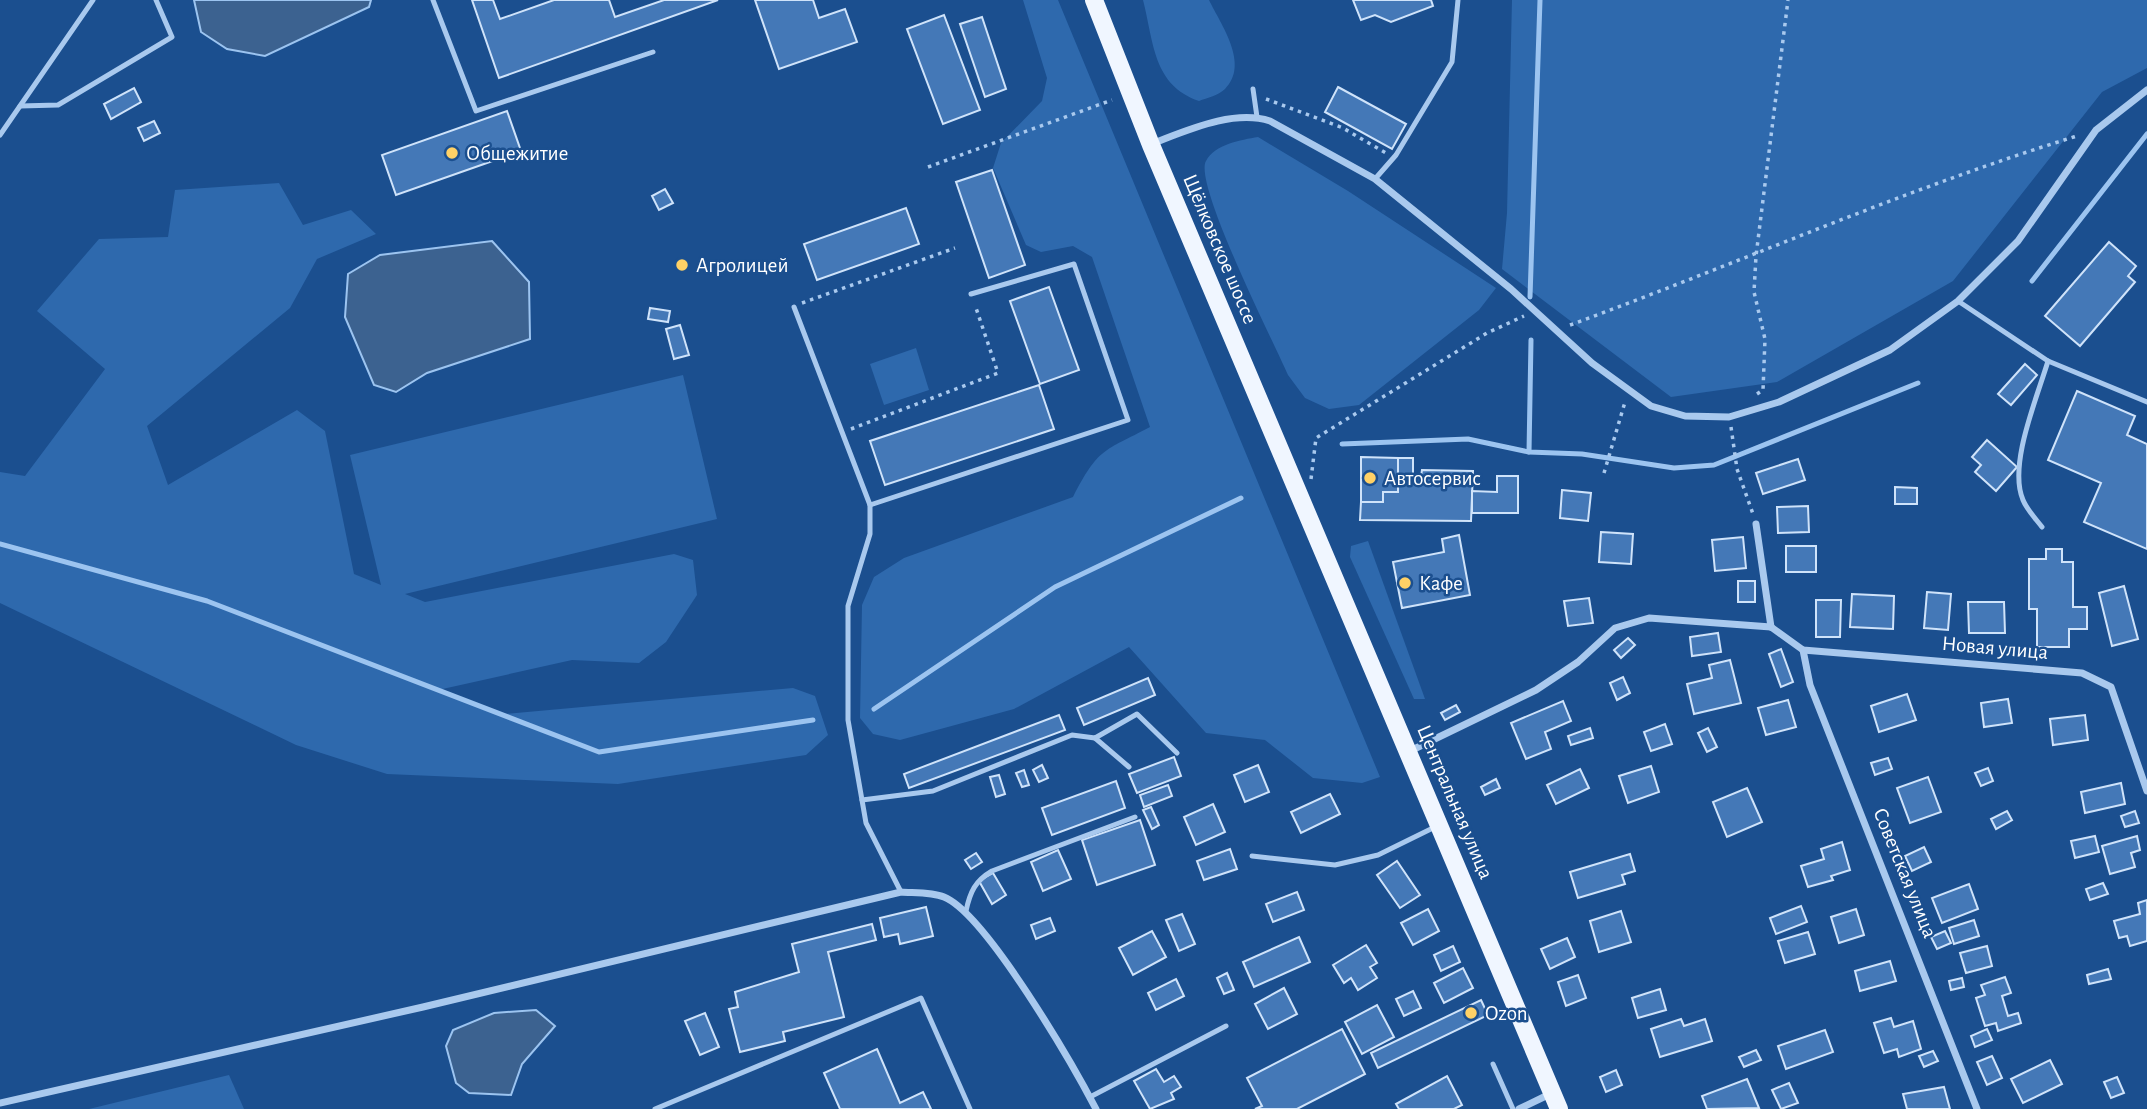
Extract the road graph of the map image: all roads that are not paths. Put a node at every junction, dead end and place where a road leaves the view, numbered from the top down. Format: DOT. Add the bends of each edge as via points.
graph roads {
  1 [pos="93,0"];
  2 [pos="156,0"];
  3 [pos="433,0"];
  4 [pos="1094,0"];
  5 [pos="1458,0"];
  6 [pos="653,52"];
  7 [pos="2147,90"];
  8 [pos="1254,92"];
  9 [pos="20,106"];
  10 [pos="1257,117"];
  11 [pos="0,135"];
  12 [pos="1151,145"];
  13 [pos="1375,179"];
  14 [pos="971,294"];
  15 [pos="1958,301"];
  16 [pos="794,307"];
  17 [pos="2048,361"];
  18 [pos="2147,402"];
  19 [pos="870,505"];
  20 [pos="1307,514"];
  21 [pos="1756,524"];
  22 [pos="2042,527"];
  23 [pos="1770,627"];
  24 [pos="1803,650"];
  25 [pos="1096,738"];
  26 [pos="1409,751"];
  27 [pos="1177,752"];
  28 [pos="1129,767"];
  29 [pos="2147,791"];
  30 [pos="862,800"];
  31 [pos="1135,817"];
  32 [pos="1440,825"];
  33 [pos="1252,856"];
  34 [pos="901,892"];
  35 [pos="966,911"];
  36 [pos="1226,1026"];
  37 [pos="1493,1064"];
  38 [pos="1090,1097"];
  39 [pos="1555,1101"];
  40 [pos="0,1103"];
  41 [pos="655,1109"];
  42 [pos="970,1109"];
  43 [pos="1096,1109"];
  44 [pos="1513,1109"];
  45 [pos="1520,1109"];
  46 [pos="1977,1109"];
  1 -- 9 [label="lane"];
  2 -- 9 [label="lane" via="172,37 58,105"];
  3 -- 6 [label="lane" via="476,111"];
  4 -- 12 [label="main road, Щёлковское шоссе"];
  5 -- 13 [label="lane" via="1452,62 1394,158"];
  7 -- 15 [label="street" via="2096,130 2018,241"];
  8 -- 10 [label="lane"];
  9 -- 11 [label="lane"];
  10 -- 12 [label="street" via="1236,118"];
  10 -- 13 [label="street"];
  12 -- 20 [label="main road, Щёлковское шоссе"];
  13 -- 15 [label="street" via="1629,390 1664,411 1685,416 1729,417 1779,402 1890,350"];
  14 -- 19 [label="lane" via="1074,264 1128,420"];
  15 -- 17 [label="lane"];
  16 -- 19 [label="lane"];
  17 -- 18 [label="lane"];
  17 -- 22 [label="lane" via="2022,450 2018,481 2023,502"];
  19 -- 30 [label="lane" via="870,534 848,606 848,720"];
  20 -- 26 [label="main road, Центральная улица"];
  21 -- 23 [label="street"];
  23 -- 24 [label="street"];
  23 -- 26 [label="street" via="1649,618 1615,628 1578,662 1536,691"];
  24 -- 29 [label="street, Новая улица" via="2082,673 2111,687"];
  24 -- 46 [label="street, Советская улица" via="1810,685"];
  25 -- 27 [label="lane" via="1137,714"];
  25 -- 28 [label="lane"];
  25 -- 30 [label="lane" via="1072,736 933,790"];
  26 -- 32 [label="main road, Центральная улица"];
  30 -- 34 [label="lane" via="866,823"];
  31 -- 35 [label="lane" via="992,871 978,879"];
  32 -- 33 [label="lane" via="1378,855 1335,865"];
  32 -- 39 [label="main road, Центральная улица"];
  34 -- 35 [label="street" via="943,896"];
  34 -- 40 [label="street"];
  35 -- 38 [label="street" via="1060,1044"];
  36 -- 38 [label="lane"];
  37 -- 44 [label="lane"];
  38 -- 43 [label="street"];
  39 -- 45 [label="street"];
  41 -- 42 [label="lane" via="921,998"];
}
